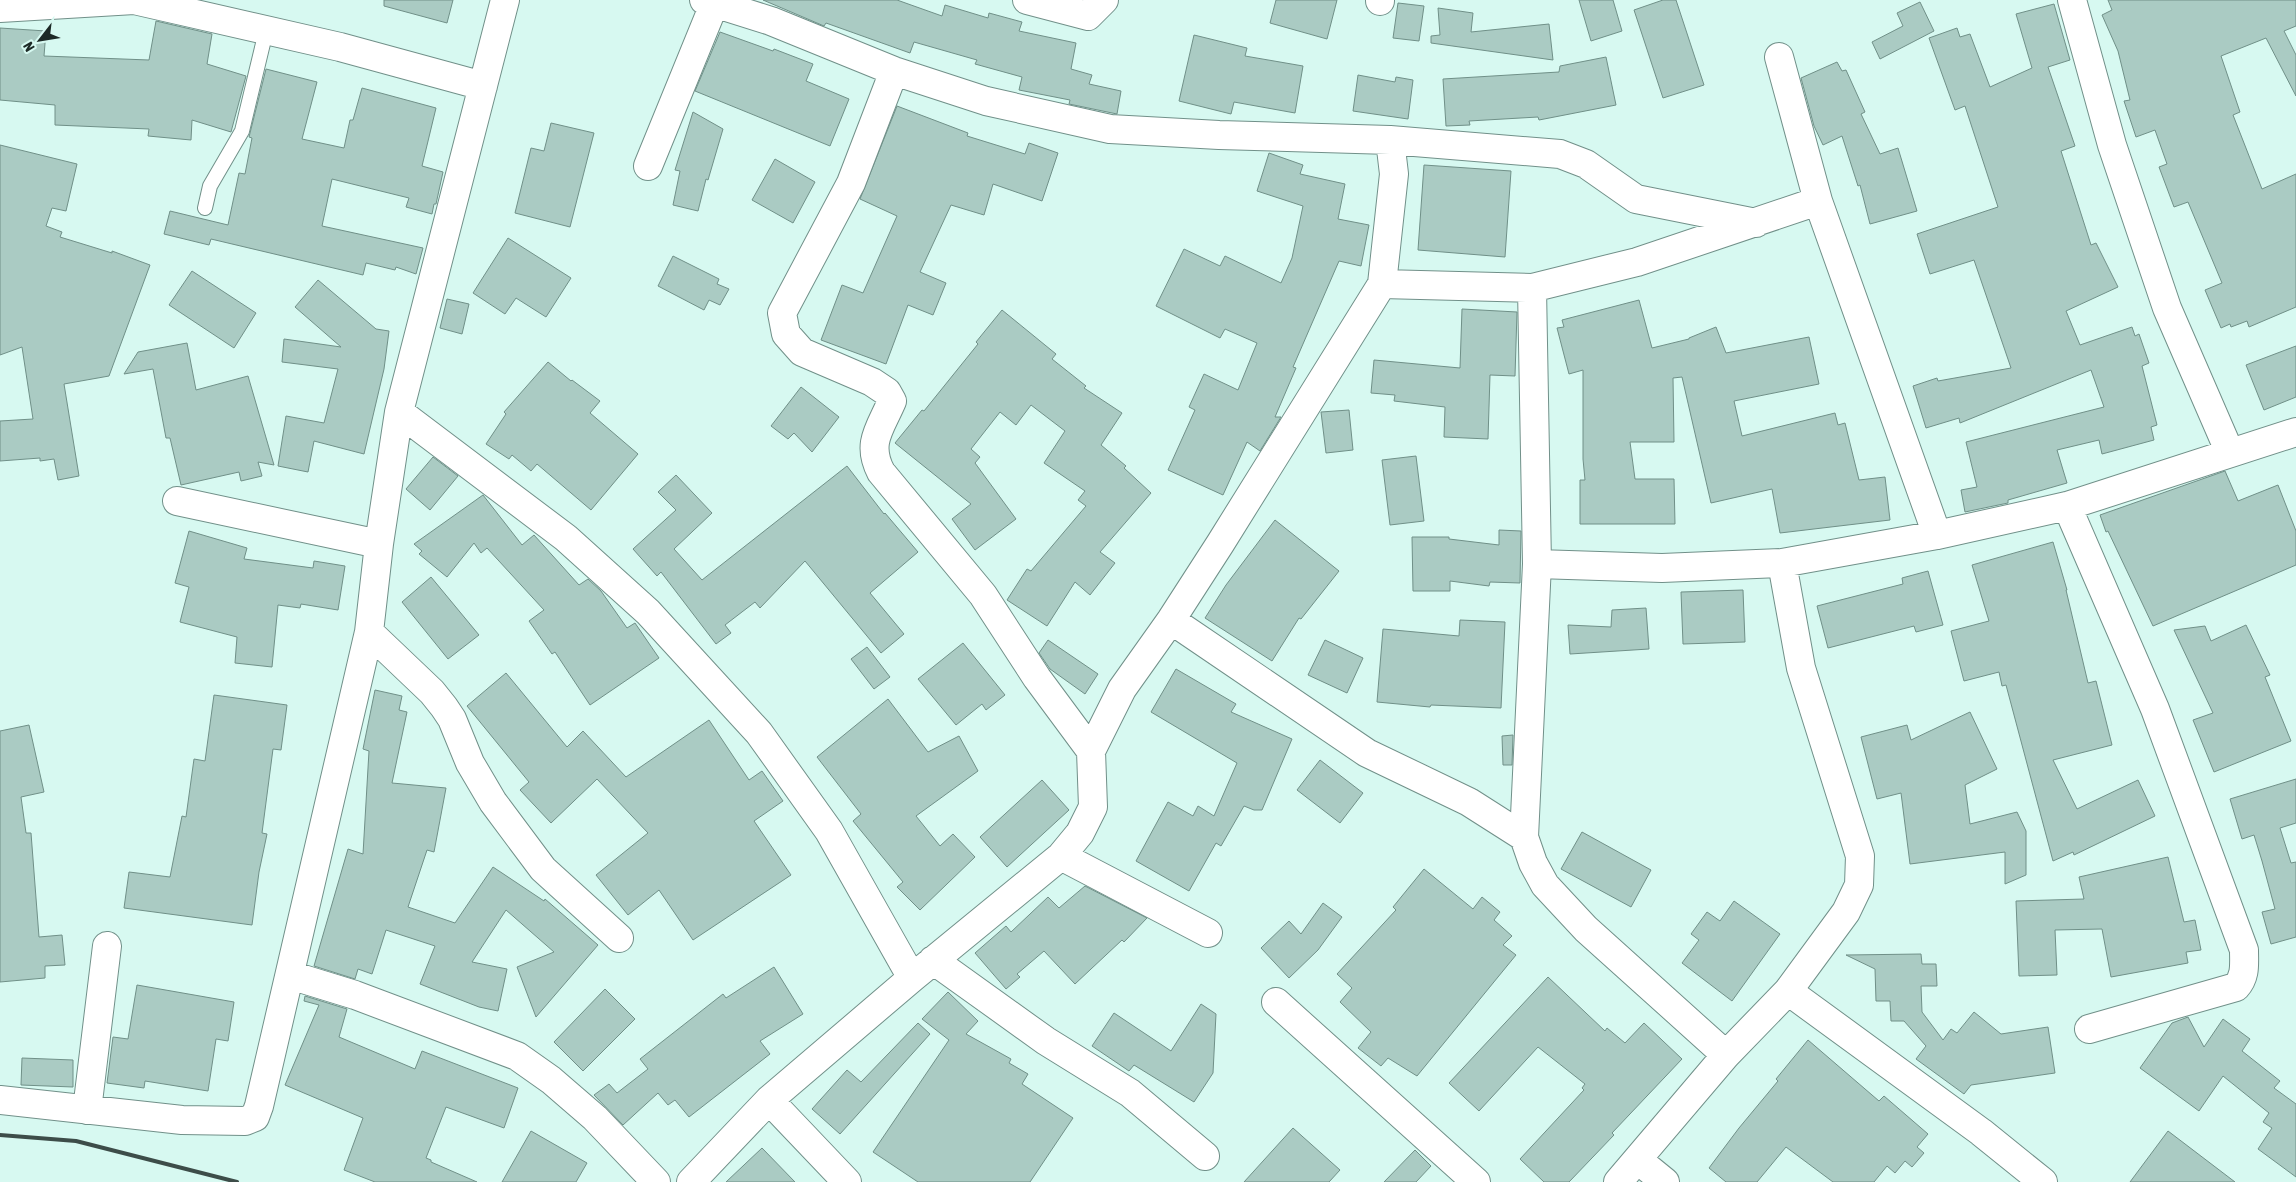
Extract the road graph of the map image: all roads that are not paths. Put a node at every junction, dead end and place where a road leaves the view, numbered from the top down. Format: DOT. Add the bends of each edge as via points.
graph roads {
  1 [pos="134,0"];
  2 [pos="505,0"];
  3 [pos="1027,0"];
  4 [pos="1104,0"];
  5 [pos="2072,0"];
  6 [pos="710,1"];
  7 [pos="0,8"];
  8 [pos="266,31"];
  9 [pos="1779,57"];
  10 [pos="894,71"];
  11 [pos="484,86"];
  12 [pos="1390,140"];
  13 [pos="648,166"];
  14 [pos="1818,201"];
  15 [pos="205,208"];
  16 [pos="1756,222"];
  17 [pos="1382,284"];
  18 [pos="1532,288"];
  19 [pos="399,412"];
  20 [pos="2296,432"];
  21 [pos="2230,453"];
  22 [pos="177,501"];
  23 [pos="2067,506"];
  24 [pos="1937,535"];
  25 [pos="379,544"];
  26 [pos="1782,563"];
  27 [pos="1537,564"];
  28 [pos="1172,620"];
  29 [pos="369,632"];
  30 [pos="1090,751"];
  31 [pos="1524,837"];
  32 [pos="1061,856"];
  33 [pos="1208,933"];
  34 [pos="619,938"];
  35 [pos="107,946"];
  36 [pos="934,960"];
  37 [pos="290,975"];
  38 [pos="912,978"];
  39 [pos="1788,991"];
  40 [pos="1276,1002"];
  41 [pos="2089,1029"];
  42 [pos="1726,1055"];
  43 [pos="0,1100"];
  44 [pos="769,1100"];
  45 [pos="87,1110"];
  46 [pos="1205,1156"];
  47 [pos="1638,1160"];
  48 [pos="656,1182"];
  49 [pos="691,1182"];
  50 [pos="847,1182"];
  51 [pos="1476,1182"];
  52 [pos="1618,1182"];
  53 [pos="1666,1182"];
  54 [pos="2043,1182"];
  1 -- 7 [label="street"];
  1 -- 8 [label="street"];
  2 -- 11 [label="street"];
  3 -- 4 [label="street" via="1088,16"];
  5 -- 21 [label="street" via="2112,145 2167,308"];
  6 -- 10 [label="street" via="771,21"];
  6 -- 13 [label="street"];
  8 -- 11 [label="street" via="340,47"];
  8 -- 15 [label="lane" via="242,131 210,186"];
  9 -- 14 [label="street"];
  10 -- 12 [label="street" via="986,100 1110,128"];
  10 -- 30 [label="street" via="851,183 782,313 786,334 802,352 872,382 890,396 892,402 873,444 874,459 983,595"];
  11 -- 19 [label="street"];
  12 -- 16 [label="street" via="1560,154 1586,164 1636,199"];
  12 -- 17 [label="street" via="1394,174"];
  14 -- 16 [label="street"];
  14 -- 24 [label="street"];
  16 -- 18 [label="street" via="1637,262"];
  17 -- 18 [label="street"];
  17 -- 28 [label="street"];
  18 -- 27 [label="street"];
  19 -- 25 [label="street"];
  19 -- 38 [label="street" via="573,544 648,612 759,733 829,831"];
  20 -- 21 [label="street"];
  21 -- 23 [label="street"];
  22 -- 25 [label="street"];
  23 -- 24 [label="street"];
  23 -- 41 [label="street" via="2155,709 2244,950 2244,972 2236,987"];
  24 -- 26 [label="street"];
  25 -- 29 [label="street"];
  26 -- 27 [label="street" via="1662,568"];
  26 -- 39 [label="street" via="1801,668 1860,856 1859,885 1846,912"];
  27 -- 31 [label="street"];
  28 -- 30 [label="street" via="1122,689"];
  28 -- 31 [label="street" via="1367,754 1469,802"];
  29 -- 34 [label="street" via="444,707 470,763 493,802 542,869"];
  29 -- 37 [label="street"];
  30 -- 32 [label="street" via="1093,807 1080,833"];
  31 -- 42 [label="street" via="1532,863 1545,885 1586,929"];
  32 -- 33 [label="street"];
  32 -- 36 [label="street"];
  35 -- 45 [label="street"];
  36 -- 38 [label="street"];
  36 -- 46 [label="street" via="1046,1041 1130,1093"];
  37 -- 45 [label="street" via="255,1117 245,1121 182,1120"];
  37 -- 48 [label="street" via="517,1056 595,1118"];
  38 -- 44 [label="street"];
  39 -- 42 [label="street"];
  39 -- 54 [label="street" via="1981,1132"];
  40 -- 51 [label="street"];
  42 -- 47 [label="street"];
  43 -- 45 [label="street"];
  44 -- 49 [label="street"];
  44 -- 50 [label="street"];
  47 -- 52 [label="street"];
  47 -- 53 [label="street"];
}
